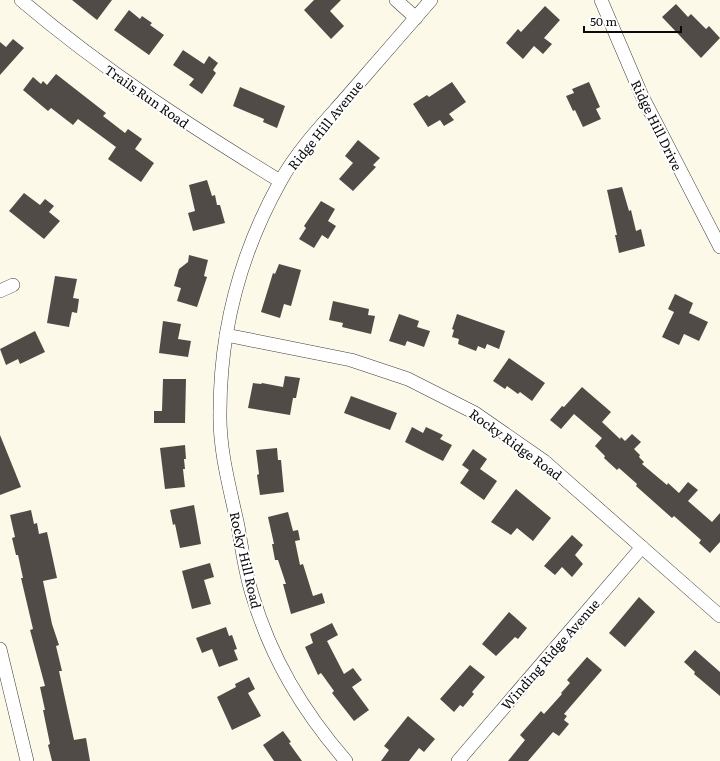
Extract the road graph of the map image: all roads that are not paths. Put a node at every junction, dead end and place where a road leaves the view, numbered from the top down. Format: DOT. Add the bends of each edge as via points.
graph roads {
  1 [pos="22,0"];
  2 [pos="396,0"];
  3 [pos="431,0"];
  4 [pos="601,0"];
  5 [pos="416,18"];
  6 [pos="280,181"];
  7 [pos="720,247"];
  8 [pos="13,285"];
  9 [pos="0,291"];
  10 [pos="226,335"];
  11 [pos="642,547"];
  12 [pos="720,616"];
  13 [pos="0,649"];
  14 [pos="27,761"];
  15 [pos="346,761"];
  16 [pos="458,761"];
  1 -- 6 [label="street, Trails Run Road" via="115,74 193,128"];
  2 -- 5 [label="street"];
  3 -- 5 [label="street, Ridge Hill Avenue"];
  4 -- 7 [label="street, Ridge Hill Drive" via="642,96"];
  5 -- 6 [label="street, Ridge Hill Avenue" via="301,150"];
  6 -- 10 [label="street, Ridge Hill Avenue" via="253,236 242,266"];
  8 -- 9 [label="street"];
  10 -- 11 [label="street, Rocky Ridge Road" via="351,360 408,380 475,413 544,461"];
  10 -- 15 [label="street, Rocky Hill Road" via="220,413 224,456 251,592 266,637 293,690 319,730"];
  11 -- 12 [label="street, Rocky Ridge Road"];
  11 -- 16 [label="street, Winding Ridge Avenue"];
  13 -- 14 [label="street"];
}
